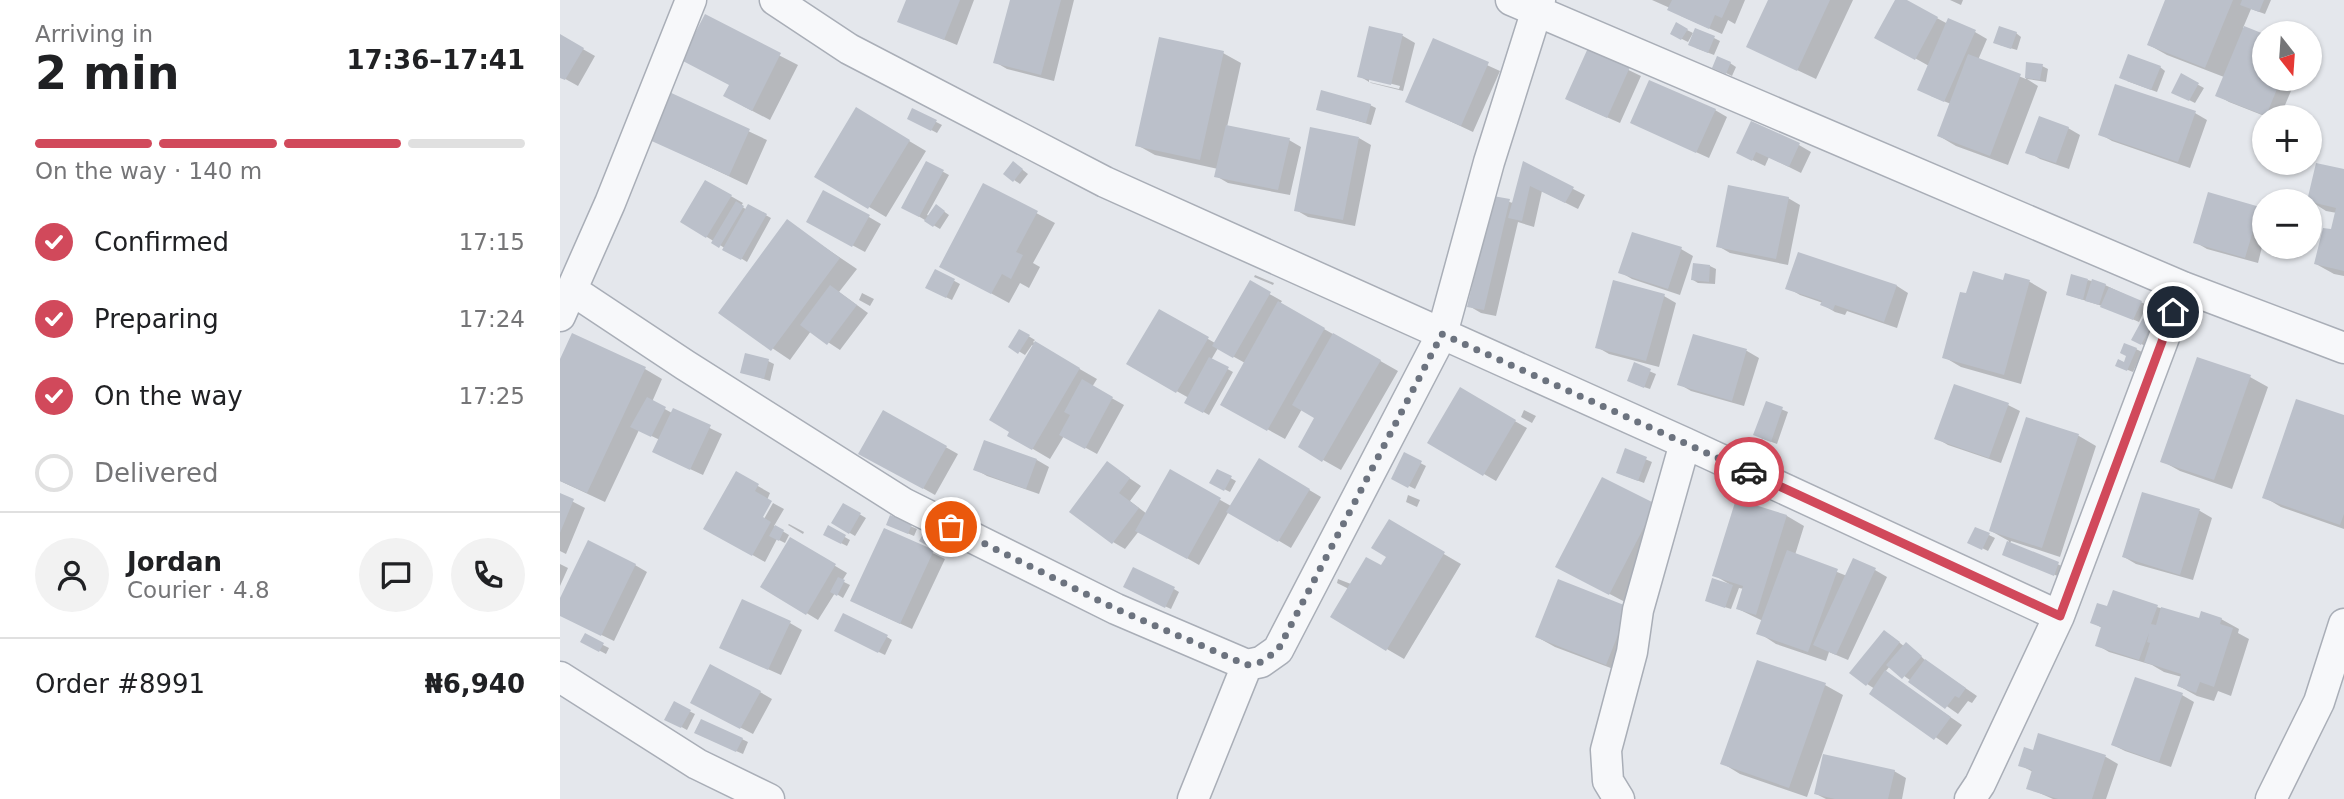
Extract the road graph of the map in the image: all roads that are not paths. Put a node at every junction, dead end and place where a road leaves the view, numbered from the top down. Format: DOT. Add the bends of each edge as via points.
graph roads {
  1 [pos="691,0"];
  2 [pos="775,0"];
  3 [pos="1529,4"];
  4 [pos="2183,287"];
  5 [pos="566,303"];
  6 [pos="1442,334"];
  7 [pos="2344,348"];
  8 [pos="1685,443"];
  9 [pos="2060,616"];
  10 [pos="2344,624"];
  11 [pos="1247,665"];
  12 [pos="560,677"];
  13 [pos="769,799"];
  14 [pos="1193,799"];
  15 [pos="1619,799"];
  16 [pos="1970,799"];
  17 [pos="2271,799"];
  1 -- 5 [label="street"];
  2 -- 6 [label="street" via="849,49 1105,182"];
  3 -- 4 [label="street"];
  3 -- 6 [label="street"];
  4 -- 7 [label="street"];
  4 -- 9 [label="street"];
  5 -- 11 [label="street" via="685,365 903,503 1116,609"];
  6 -- 8 [label="street"];
  6 -- 11 [label="street" via="1278,650"];
  8 -- 9 [label="street"];
  8 -- 15 [label="street" via="1638,610 1632,652 1606,750 1608,781"];
  9 -- 16 [label="street"];
  10 -- 17 [label="street" via="2319,702"];
  11 -- 14 [label="street"];
  12 -- 13 [label="street" via="697,764"];
}
